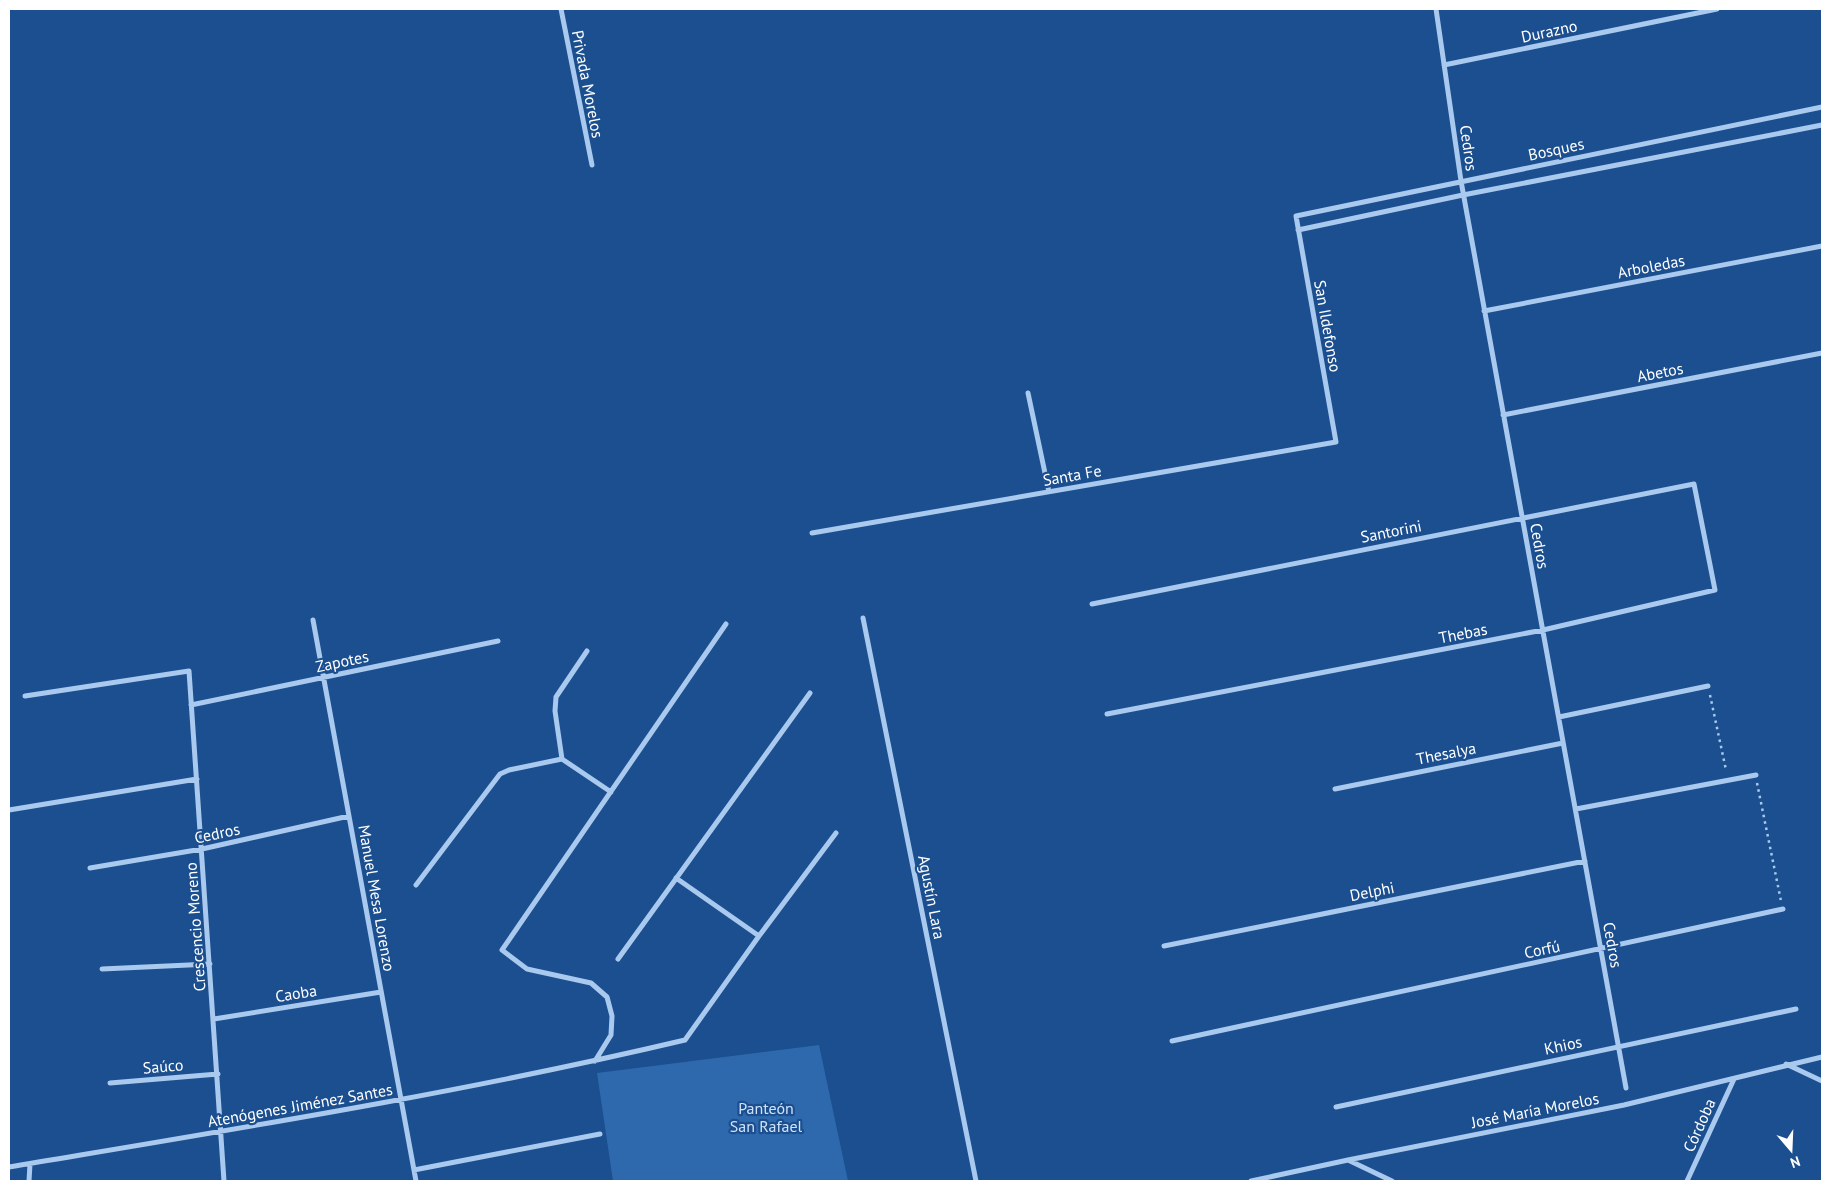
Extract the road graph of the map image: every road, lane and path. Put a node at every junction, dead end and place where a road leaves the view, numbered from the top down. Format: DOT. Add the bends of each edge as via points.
graph roads {
  1 [pos="561,9"];
  2 [pos="1436,9"];
  3 [pos="1717,9"];
  4 [pos="1444,65"];
  5 [pos="1822,107"];
  6 [pos="1822,125"];
  7 [pos="592,165"];
  8 [pos="1460,181"];
  9 [pos="1463,195"];
  10 [pos="1296,216"];
  11 [pos="1298,230"];
  12 [pos="1822,246"];
  13 [pos="1484,311"];
  14 [pos="1822,353"];
  15 [pos="1028,393"];
  16 [pos="1503,415"];
  17 [pos="1336,442"];
  18 [pos="1694,484"];
  19 [pos="1049,492"];
  20 [pos="1522,518"];
  21 [pos="812,533"];
  22 [pos="1092,604"];
  23 [pos="863,618"];
  24 [pos="313,620"];
  25 [pos="726,624"];
  26 [pos="1543,630"];
  27 [pos="498,641"];
  28 [pos="587,651"];
  29 [pos="323,677"];
  30 [pos="1708,686"];
  31 [pos="810,693"];
  32 [pos="25,696"];
  33 [pos="192,705"];
  34 [pos="1107,714"];
  35 [pos="1559,717"];
  36 [pos="1563,743"];
  37 [pos="562,760"];
  38 [pos="1756,775"];
  39 [pos="197,778"];
  40 [pos="1728,780"];
  41 [pos="1334,789"];
  42 [pos="611,792"];
  43 [pos="1576,809"];
  44 [pos="9,810"];
  45 [pos="349,816"];
  46 [pos="836,833"];
  47 [pos="202,849"];
  48 [pos="1585,861"];
  49 [pos="90,868"];
  50 [pos="676,878"];
  51 [pos="416,885"];
  52 [pos="1783,909"];
  53 [pos="759,936"];
  54 [pos="1164,946"];
  55 [pos="1601,949"];
  56 [pos="618,959"];
  57 [pos="210,964"];
  58 [pos="102,969"];
  59 [pos="381,992"];
  60 [pos="1796,1009"];
  61 [pos="214,1019"];
  62 [pos="1172,1041"];
  63 [pos="1619,1046"];
  64 [pos="1822,1057"];
  65 [pos="595,1061"];
  66 [pos="1786,1064"];
  67 [pos="218,1074"];
  68 [pos="1734,1079"];
  69 [pos="1822,1081"];
  70 [pos="110,1083"];
  71 [pos="1626,1088"];
  72 [pos="401,1101"];
  73 [pos="1336,1107"];
  74 [pos="222,1131"];
  75 [pos="600,1134"];
  76 [pos="1348,1160"];
  77 [pos="30,1164"];
  78 [pos="9,1167"];
  79 [pos="414,1170"];
  80 [pos="29,1181"];
  81 [pos="224,1181"];
  82 [pos="416,1181"];
  83 [pos="976,1181"];
  84 [pos="1251,1181"];
  85 [pos="1392,1181"];
  86 [pos="1687,1181"];
  1 -- 7 [label="street, Privada Morelos"];
  2 -- 4 [label="street, Cedros"];
  3 -- 4 [label="street, Durazno"];
  4 -- 8 [label="street, Cedros"];
  5 -- 8 [label="street, Bosques"];
  6 -- 9 [label="street, Bosques"];
  8 -- 9 [label="street, Cedros"];
  8 -- 10 [label="street, Bosques"];
  9 -- 11 [label="street, Bosques"];
  9 -- 13 [label="street, Cedros"];
  10 -- 11 [label="street, San Ildefonso"];
  11 -- 17 [label="street, San Ildefonso"];
  12 -- 13 [label="street, Arboledas"];
  13 -- 16 [label="street, Cedros"];
  14 -- 16 [label="street, Abetos"];
  15 -- 19 [label="street"];
  16 -- 20 [label="street, Cedros"];
  17 -- 19 [label="street, Santa Fe"];
  18 -- 20 [label="street, Santorini"];
  18 -- 26 [label="street, Thebas" via="1716,590"];
  19 -- 21 [label="street, Santa Fe"];
  20 -- 22 [label="street, Santorini"];
  20 -- 26 [label="street, Cedros"];
  23 -- 83 [label="street, Agustín Lara"];
  24 -- 29 [label="street, Manuel Mesa Lorenzo"];
  25 -- 42 [label="street"];
  26 -- 34 [label="street, Thebas"];
  26 -- 35 [label="street, Cedros"];
  27 -- 29 [label="street, Zapotes"];
  28 -- 37 [label="street" via="556,697"];
  29 -- 33 [label="street, Zapotes"];
  29 -- 45 [label="street, Manuel Mesa Lorenzo"];
  30 -- 35 [label="street"];
  30 -- 40 [label="path"];
  31 -- 50 [label="street"];
  32 -- 33 [label="street, Crescencio Moreno" via="189,671"];
  33 -- 39 [label="street, Crescencio Moreno"];
  35 -- 36 [label="street, Cedros"];
  36 -- 41 [label="street, Thesalya"];
  36 -- 43 [label="street, Cedros"];
  37 -- 42 [label="street"];
  37 -- 51 [label="street" via="500,774"];
  38 -- 40 [label="street"];
  38 -- 52 [label="path"];
  39 -- 44 [label="street"];
  39 -- 47 [label="street, Crescencio Moreno"];
  40 -- 43 [label="street"];
  42 -- 65 [label="street" via="502,950 527,969 591,983 607,997 612,1016 611,1035"];
  43 -- 48 [label="street, Cedros"];
  45 -- 47 [label="street, Cedros"];
  45 -- 59 [label="street, Manuel Mesa Lorenzo"];
  46 -- 53 [label="street, Atenógenes Jiménez Santes"];
  47 -- 49 [label="street, Cedros"];
  47 -- 57 [label="street, Crescencio Moreno"];
  48 -- 54 [label="street, Delphi"];
  48 -- 55 [label="street, Cedros"];
  50 -- 53 [label="street"];
  50 -- 56 [label="street"];
  52 -- 55 [label="street, Corfú"];
  53 -- 65 [label="street, Atenógenes Jiménez Santes" via="684,1040"];
  55 -- 62 [label="street, Corfú"];
  55 -- 63 [label="street, Cedros"];
  57 -- 58 [label="street"];
  57 -- 61 [label="street, Crescencio Moreno"];
  59 -- 61 [label="street, Caoba"];
  59 -- 72 [label="street, Manuel Mesa Lorenzo"];
  60 -- 63 [label="street, Khios"];
  61 -- 67 [label="street, Crescencio Moreno"];
  63 -- 71 [label="street, Cedros"];
  63 -- 73 [label="street, Khios"];
  64 -- 66 [label="street, José María Morelos"];
  65 -- 72 [label="street, Atenógenes Jiménez Santes"];
  66 -- 68 [label="street, José María Morelos"];
  66 -- 69 [label="street"];
  67 -- 70 [label="street, Saúco"];
  67 -- 74 [label="street, Crescencio Moreno"];
  68 -- 76 [label="street, José María Morelos" via="1624,1105"];
  68 -- 86 [label="street, Córdoba"];
  72 -- 74 [label="street, Atenógenes Jiménez Santes"];
  72 -- 79 [label="street, Manuel Mesa Lorenzo"];
  74 -- 77 [label="street, Atenógenes Jiménez Santes"];
  74 -- 81 [label="street, Crescencio Moreno"];
  75 -- 79 [label="street"];
  76 -- 84 [label="street, José María Morelos"];
  76 -- 85 [label="street"];
  77 -- 78 [label="street, Atenógenes Jiménez Santes"];
  77 -- 80 [label="street"];
  79 -- 82 [label="street, Manuel Mesa Lorenzo"];
}
